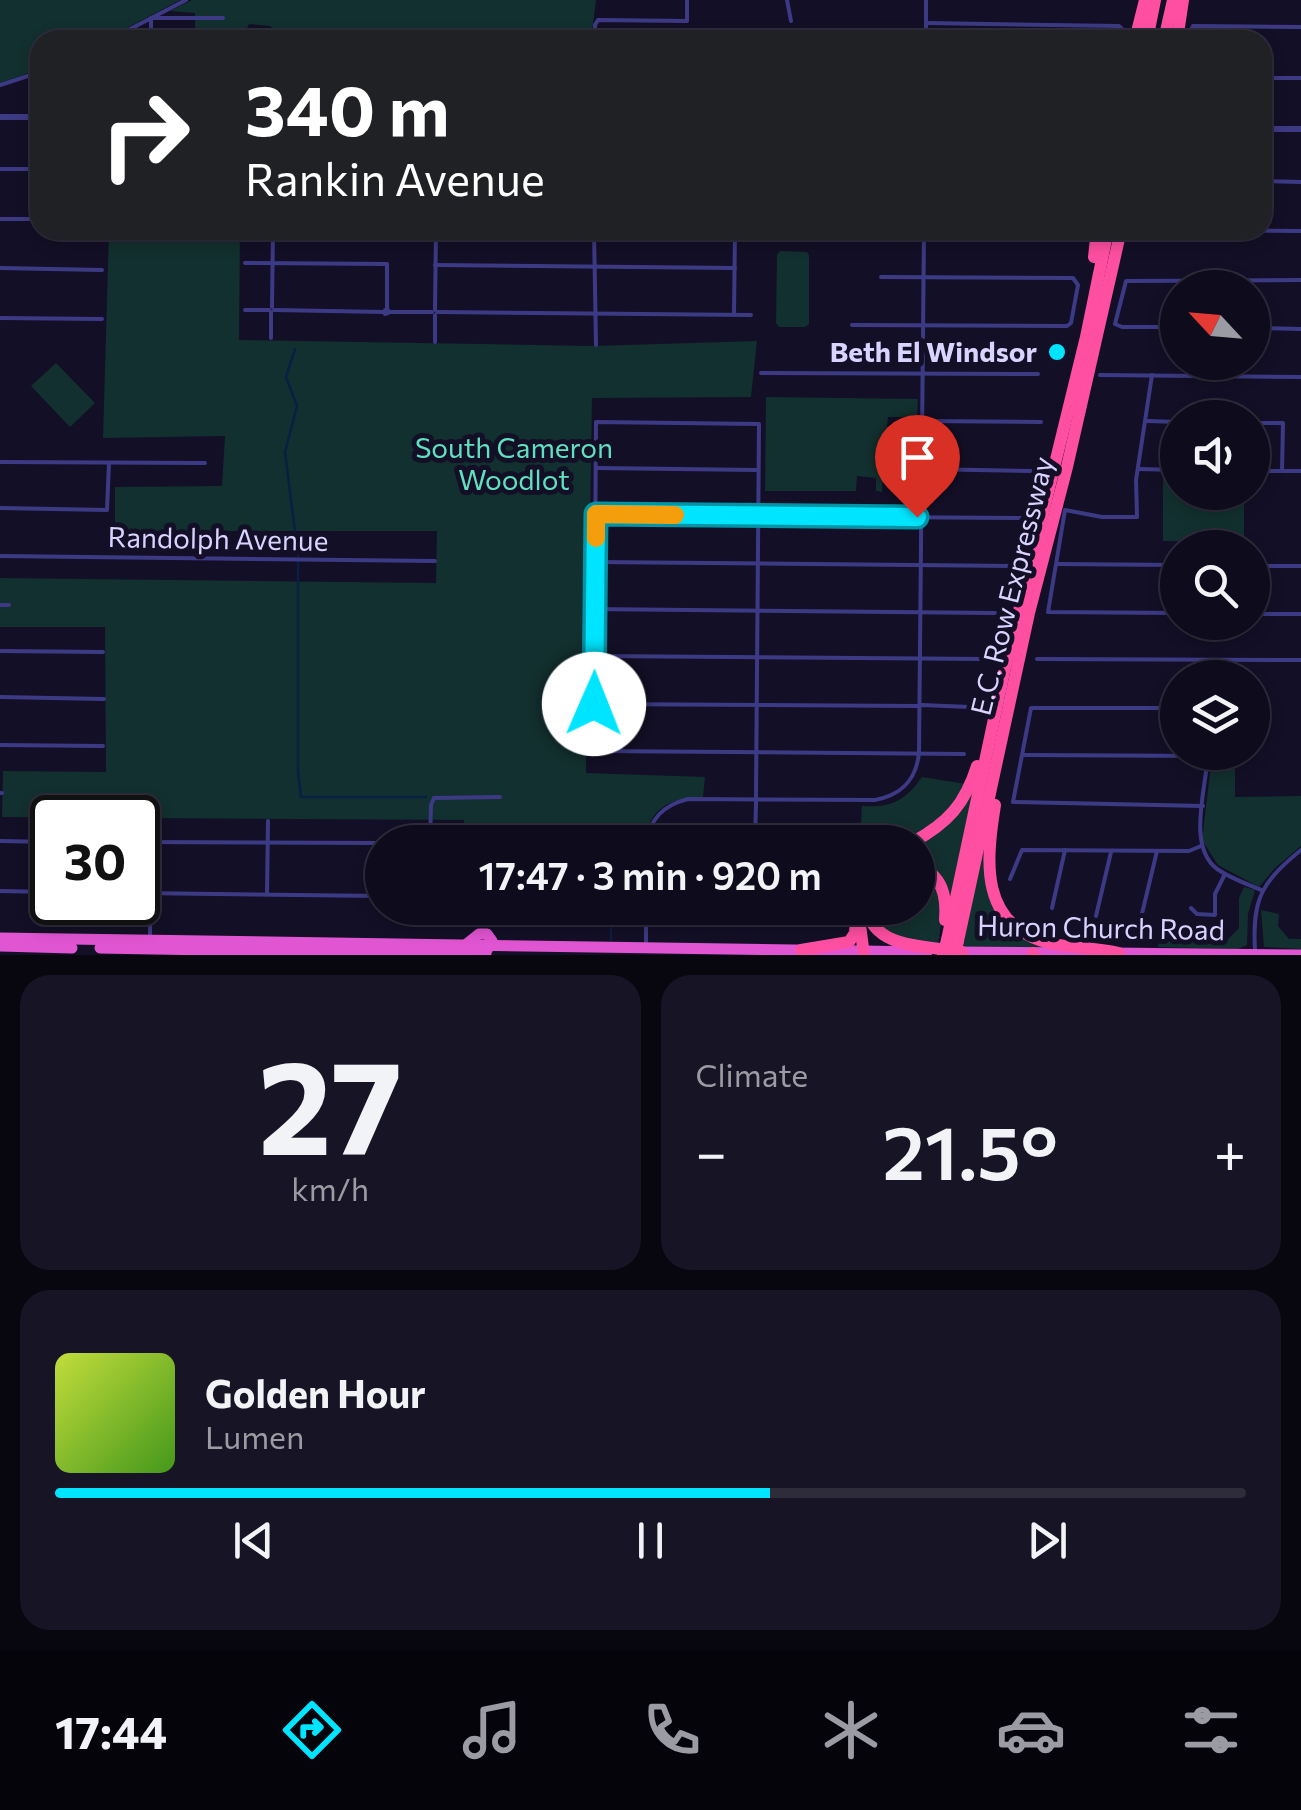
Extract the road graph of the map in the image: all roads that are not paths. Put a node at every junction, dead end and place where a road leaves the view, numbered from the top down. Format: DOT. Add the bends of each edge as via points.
graph roads {
  1 [pos="186,0"];
  2 [pos="687,0"];
  3 [pos="787,0"];
  4 [pos="926,0"];
  5 [pos="1146,0"];
  6 [pos="1155,0"];
  7 [pos="1173,0"];
  8 [pos="1183,0"];
  9 [pos="150,18"];
  10 [pos="222,18"];
  11 [pos="791,21"];
  12 [pos="926,24"];
  13 [pos="1301,27"];
  14 [pos="128,30"];
  15 [pos="151,30"];
  16 [pos="594,30"];
  17 [pos="926,30"];
  18 [pos="1123,30"];
  19 [pos="1137,30"];
  20 [pos="1149,30"];
  21 [pos="1166,30"];
  22 [pos="1178,30"];
  23 [pos="1191,30"];
  24 [pos="30,75"];
  25 [pos="1272,78"];
  26 [pos="1301,78"];
  27 [pos="0,85"];
  28 [pos="0,117"];
  29 [pos="30,117"];
  30 [pos="1272,128"];
  31 [pos="1301,129"];
  32 [pos="0,169"];
  33 [pos="30,169"];
  34 [pos="1272,181"];
  35 [pos="1301,182"];
  36 [pos="0,219"];
  37 [pos="30,219"];
  38 [pos="1272,231"];
  39 [pos="1301,231"];
  40 [pos="273,240"];
  41 [pos="436,240"];
  42 [pos="594,240"];
  43 [pos="735,240"];
  44 [pos="924,240"];
  45 [pos="1096,240"];
  46 [pos="1106,240"];
  47 [pos="1119,240"];
  48 [pos="1127,240"];
  49 [pos="246,262"];
  50 [pos="272,262"];
  51 [pos="436,265"];
  52 [pos="595,266"];
  53 [pos="0,268"];
  54 [pos="735,268"];
  55 [pos="102,270"];
  56 [pos="881,276"];
  57 [pos="923,277"];
  58 [pos="1160,278"];
  59 [pos="1270,280"];
  60 [pos="1301,280"];
  61 [pos="1105,308"];
  62 [pos="245,310"];
  63 [pos="272,310"];
  64 [pos="387,311"];
  65 [pos="435,312"];
  66 [pos="596,314"];
  67 [pos="734,315"];
  68 [pos="752,315"];
  69 [pos="0,318"];
  70 [pos="102,319"];
  71 [pos="852,326"];
  72 [pos="922,326"];
  73 [pos="1160,328"];
  74 [pos="1270,328"];
  75 [pos="1301,329"];
  76 [pos="1086,337"];
  77 [pos="271,338"];
  78 [pos="434,342"];
  79 [pos="596,345"];
  80 [pos="922,372"];
  81 [pos="761,373"];
  82 [pos="1038,374"];
  83 [pos="1100,374"];
  84 [pos="1152,375"];
  85 [pos="1301,377"];
  86 [pos="922,421"];
  87 [pos="1041,422"];
  88 [pos="1145,422"];
  89 [pos="1160,422"];
  90 [pos="1270,423"];
  91 [pos="0,462"];
  92 [pos="108,463"];
  93 [pos="204,463"];
  94 [pos="596,468"];
  95 [pos="1138,469"];
  96 [pos="758,470"];
  97 [pos="921,470"];
  98 [pos="1160,470"];
  99 [pos="1031,471"];
  100 [pos="1270,471"];
  101 [pos="1282,471"];
  102 [pos="1301,471"];
  103 [pos="0,508"];
  104 [pos="596,514"];
  105 [pos="758,516"];
  106 [pos="920,518"];
  107 [pos="0,556"];
  108 [pos="435,561"];
  109 [pos="595,562"];
  110 [pos="758,564"];
  111 [pos="1056,564"];
  112 [pos="920,565"];
  113 [pos="1160,565"];
  114 [pos="1270,566"];
  115 [pos="1301,566"];
  116 [pos="9,604"];
  117 [pos="0,605"];
  118 [pos="591,609"];
  119 [pos="757,610"];
  120 [pos="920,612"];
  121 [pos="995,613"];
  122 [pos="1160,613"];
  123 [pos="1270,614"];
  124 [pos="1301,614"];
  125 [pos="0,650"];
  126 [pos="103,652"];
  127 [pos="594,656"];
  128 [pos="757,658"];
  129 [pos="920,659"];
  130 [pos="985,660"];
  131 [pos="1037,660"];
  132 [pos="1160,660"];
  133 [pos="1270,660"];
  134 [pos="1301,660"];
  135 [pos="1004,672"];
  136 [pos="1012,689"];
  137 [pos="0,698"];
  138 [pos="104,699"];
  139 [pos="756,705"];
  140 [pos="919,706"];
  141 [pos="970,707"];
  142 [pos="1160,708"];
  143 [pos="0,745"];
  144 [pos="103,746"];
  145 [pos="595,751"];
  146 [pos="756,752"];
  147 [pos="919,754"];
  148 [pos="964,754"];
  149 [pos="1160,754"];
  150 [pos="1022,755"];
  151 [pos="1206,770"];
  152 [pos="500,796"];
  153 [pos="756,800"];
  154 [pos="1203,806"];
  155 [pos="268,821"];
  156 [pos="430,825"];
  157 [pos="652,825"];
  158 [pos="755,825"];
  159 [pos="935,829"];
  160 [pos="0,842"];
  161 [pos="30,842"];
  162 [pos="160,842"];
  163 [pos="268,843"];
  164 [pos="365,844"];
  165 [pos="1201,846"];
  166 [pos="1065,850"];
  167 [pos="1112,850"];
  168 [pos="1301,850"];
  169 [pos="1158,851"];
  170 [pos="1225,874"];
  171 [pos="935,877"];
  172 [pos="1010,879"];
  173 [pos="1261,890"];
  174 [pos="0,891"];
  175 [pos="30,892"];
  176 [pos="160,893"];
  177 [pos="267,894"];
  178 [pos="365,896"];
  179 [pos="1052,908"];
  180 [pos="1190,908"];
  181 [pos="1096,916"];
  182 [pos="1140,922"];
  183 [pos="150,925"];
  184 [pos="646,925"];
  185 [pos="857,925"];
  186 [pos="862,925"];
  187 [pos="872,925"];
  188 [pos="0,938"];
  189 [pos="150,942"];
  190 [pos="0,946"];
  191 [pos="264,950"];
  192 [pos="468,950"];
  193 [pos="801,950"];
  194 [pos="951,950"];
  195 [pos="488,951"];
  196 [pos="646,952"];
  197 [pos="864,953"];
  198 [pos="289,954"];
  199 [pos="1033,954"];
  200 [pos="1119,954"];
  201 [pos="1256,955"];
  202 [pos="1301,955"];
  1 -- 9 [label="street"];
  2 -- 16 [label="street" via="687,21 598,20"];
  3 -- 11 [label="street"];
  4 -- 12 [label="street"];
  5 -- 19 [label="highway"];
  6 -- 20 [label="highway"];
  7 -- 21 [label="highway"];
  8 -- 22 [label="highway"];
  9 -- 10 [label="street"];
  9 -- 14 [label="street"];
  9 -- 15 [label="street"];
  12 -- 17 [label="street"];
  12 -- 18 [label="street"];
  13 -- 23 [label="street"];
  24 -- 27 [label="street"];
  25 -- 26 [label="street"];
  28 -- 29 [label="street"];
  30 -- 31 [label="street"];
  32 -- 33 [label="street"];
  34 -- 35 [label="street"];
  36 -- 37 [label="street"];
  38 -- 39 [label="street"];
  40 -- 50 [label="street"];
  41 -- 51 [label="street"];
  42 -- 52 [label="street"];
  43 -- 54 [label="street"];
  44 -- 57 [label="street"];
  45 -- 76 [label="highway"];
  46 -- 76 [label="highway, E.C. Row Expressway"];
  47 -- 61 [label="highway, E.C. Row Expressway"];
  48 -- 61 [label="highway"];
  49 -- 50 [label="street"];
  50 -- 63 [label="street"];
  50 -- 64 [label="street" via="386,264"];
  51 -- 52 [label="street"];
  51 -- 65 [label="street"];
  52 -- 54 [label="street"];
  52 -- 66 [label="street"];
  53 -- 55 [label="street"];
  54 -- 67 [label="street"];
  56 -- 57 [label="street"];
  57 -- 72 [label="street"];
  57 -- 72 [label="street" via="1073,278 1078,284 1070,323 1058,327"];
  58 -- 73 [label="street" via="1126,281 1115,318 1122,327"];
  59 -- 60 [label="street"];
  61 -- 136 [label="highway, E.C. Row Expressway"];
  62 -- 63 [label="street"];
  63 -- 64 [label="street"];
  63 -- 77 [label="street"];
  64 -- 65 [label="street"];
  65 -- 66 [label="street"];
  65 -- 78 [label="street"];
  66 -- 67 [label="street"];
  66 -- 79 [label="street"];
  67 -- 68 [label="street"];
  69 -- 70 [label="street"];
  71 -- 72 [label="street"];
  72 -- 80 [label="street"];
  74 -- 75 [label="street"];
  76 -- 135 [label="highway, E.C. Row Expressway"];
  80 -- 81 [label="street"];
  80 -- 82 [label="street"];
  80 -- 86 [label="street"];
  83 -- 84 [label="street"];
  84 -- 85 [label="street"];
  84 -- 88 [label="street"];
  86 -- 87 [label="street"];
  86 -- 97 [label="street"];
  88 -- 89 [label="street"];
  88 -- 95 [label="street"];
  90 -- 101 [label="street" via="1283,423"];
  91 -- 92 [label="street"];
  92 -- 93 [label="street"];
  92 -- 103 [label="street" via="107,510"];
  94 -- 96 [label="street"];
  94 -- 96 [label="street" via="596,422 759,424"];
  94 -- 104 [label="street"];
  95 -- 98 [label="street"];
  95 -- 111 [label="street" via="1137,517 1065,510"];
  96 -- 105 [label="street"];
  97 -- 99 [label="street"];
  97 -- 106 [label="street"];
  100 -- 101 [label="street"];
  101 -- 102 [label="street"];
  104 -- 105 [label="street"];
  104 -- 109 [label="street"];
  105 -- 106 [label="street"];
  105 -- 110 [label="street"];
  106 -- 112 [label="street"];
  106 -- 112 [label="street" via="1025,522 1014,566"];
  107 -- 108 [label="street, Randolph Avenue"];
  109 -- 110 [label="street"];
  109 -- 118 [label="street"];
  110 -- 112 [label="street"];
  110 -- 119 [label="street"];
  111 -- 113 [label="street"];
  111 -- 122 [label="street" via="1048,612"];
  112 -- 120 [label="street"];
  114 -- 115 [label="street"];
  116 -- 117 [label="street"];
  118 -- 119 [label="street"];
  118 -- 127 [label="street"];
  119 -- 120 [label="street"];
  119 -- 128 [label="street"];
  120 -- 121 [label="street"];
  120 -- 129 [label="street"];
  123 -- 124 [label="street"];
  125 -- 126 [label="street"];
  127 -- 128 [label="street"];
  127 -- 139 [label="street" via="594,704"];
  128 -- 129 [label="street"];
  128 -- 139 [label="street"];
  129 -- 130 [label="street"];
  129 -- 140 [label="street"];
  131 -- 132 [label="street"];
  133 -- 134 [label="street"];
  135 -- 159 [label="highway" via="964,798"];
  135 -- 194 [label="highway, E.C. Row Expressway"];
  136 -- 194 [label="highway, E.C. Row Expressway"];
  136 -- 200 [label="highway" via="988,850 995,898 1009,920 1033,937"];
  137 -- 138 [label="street"];
  139 -- 140 [label="street"];
  139 -- 146 [label="street"];
  140 -- 141 [label="street"];
  140 -- 147 [label="street"];
  142 -- 150 [label="street" via="1031,708"];
  143 -- 144 [label="street"];
  145 -- 146 [label="street"];
  146 -- 147 [label="street"];
  146 -- 153 [label="street"];
  147 -- 148 [label="street"];
  147 -- 153 [label="street" via="910,780 890,797"];
  149 -- 150 [label="street"];
  150 -- 154 [label="street" via="1013,802"];
  151 -- 154 [label="street"];
  152 -- 156 [label="street" via="434,798"];
  153 -- 157 [label="street" via="688,799 670,804"];
  153 -- 158 [label="street"];
  154 -- 165 [label="street"];
  155 -- 163 [label="street"];
  160 -- 161 [label="street"];
  162 -- 163 [label="street"];
  163 -- 164 [label="street"];
  163 -- 177 [label="street"];
  165 -- 169 [label="street"];
  165 -- 170 [label="street"];
  166 -- 167 [label="street"];
  166 -- 172 [label="street" via="1022,850"];
  166 -- 179 [label="street"];
  167 -- 169 [label="street"];
  167 -- 181 [label="street"];
  168 -- 173 [label="street"];
  169 -- 182 [label="street"];
  170 -- 173 [label="street"];
  170 -- 180 [label="street" via="1215,914"];
  171 -- 194 [label="highway" via="944,894"];
  173 -- 201 [label="street"];
  174 -- 175 [label="street"];
  176 -- 177 [label="street"];
  177 -- 178 [label="street"];
  183 -- 189 [label="street"];
  184 -- 196 [label="street"];
  185 -- 193 [label="highway" via="848,942"];
  186 -- 197 [label="highway"];
  187 -- 194 [label="highway" via="891,940"];
  188 -- 189 [label="highway"];
  189 -- 191 [label="highway"];
  190 -- 191 [label="highway"];
  191 -- 192 [label="highway"];
  191 -- 198 [label="highway"];
  192 -- 195 [label="highway"];
  192 -- 198 [label="highway"];
  193 -- 196 [label="highway, Huron Church Road"];
  193 -- 197 [label="highway, Huron Church Road"];
  194 -- 197 [label="highway, Huron Church Road"];
  194 -- 199 [label="highway, Huron Church Road"];
  195 -- 196 [label="highway, Huron Church Road"];
  199 -- 200 [label="highway, Huron Church Road"];
  200 -- 201 [label="highway, Huron Church Road"];
  201 -- 202 [label="highway, Huron Church Road"];
}
